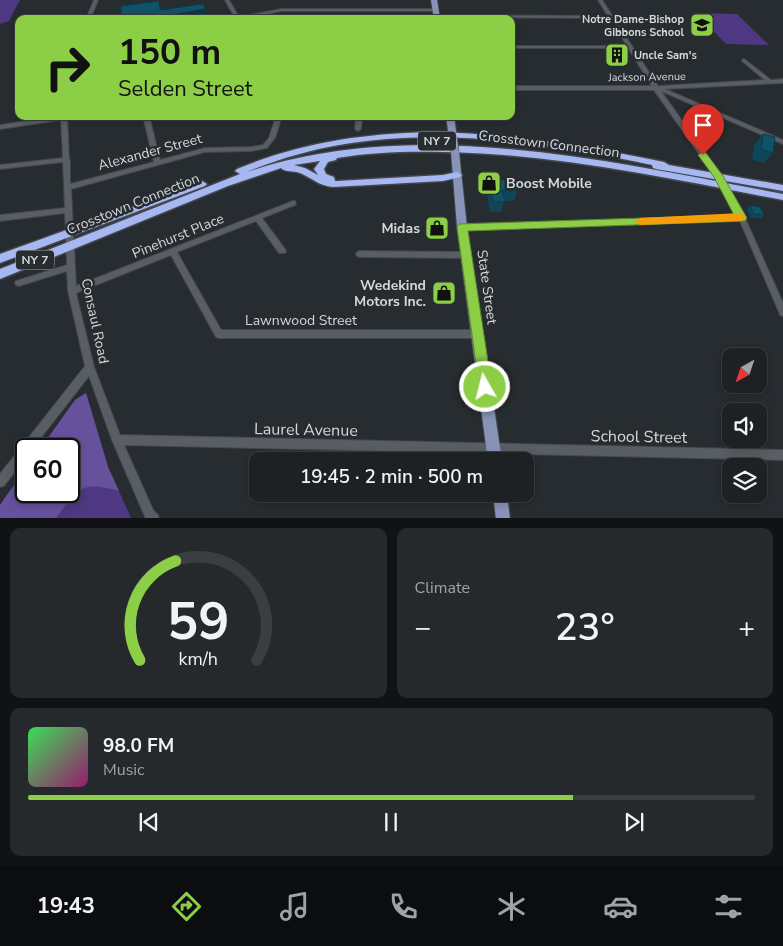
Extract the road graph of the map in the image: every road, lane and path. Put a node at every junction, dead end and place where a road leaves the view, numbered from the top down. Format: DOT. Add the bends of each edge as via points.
graph roads {
  1 [pos="96,0"];
  2 [pos="227,0"];
  3 [pos="434,0"];
  4 [pos="600,0"];
  5 [pos="90,15"];
  6 [pos="234,15"];
  7 [pos="253,15"];
  8 [pos="436,15"];
  9 [pos="515,16"];
  10 [pos="611,17"];
  11 [pos="515,47"];
  12 [pos="629,47"];
  13 [pos="744,60"];
  14 [pos="783,81"];
  15 [pos="770,82"];
  16 [pos="515,88"];
  17 [pos="656,88"];
  18 [pos="45,120"];
  19 [pos="64,120"];
  20 [pos="147,120"];
  21 [pos="278,120"];
  22 [pos="359,120"];
  23 [pos="451,120"];
  24 [pos="0,127"];
  25 [pos="358,130"];
  26 [pos="453,137"];
  27 [pos="783,142"];
  28 [pos="361,151"];
  29 [pos="67,160"];
  30 [pos="157,162"];
  31 [pos="0,167"];
  32 [pos="700,173"];
  33 [pos="238,175"];
  34 [pos="457,175"];
  35 [pos="720,181"];
  36 [pos="68,187"];
  37 [pos="783,188"];
  38 [pos="783,197"];
  39 [pos="293,203"];
  40 [pos="69,210"];
  41 [pos="256,217"];
  42 [pos="0,218"];
  43 [pos="742,218"];
  44 [pos="462,227"];
  45 [pos="71,234"];
  46 [pos="71,246"];
  47 [pos="173,252"];
  48 [pos="282,252"];
  49 [pos="360,254"];
  50 [pos="467,255"];
  51 [pos="0,259"];
  52 [pos="70,267"];
  53 [pos="0,274"];
  54 [pos="19,283"];
  55 [pos="72,291"];
  56 [pos="783,312"];
  57 [pos="477,334"];
  58 [pos="90,367"];
  59 [pos="117,440"];
  60 [pos="419,452"];
  61 [pos="494,452"];
  62 [pos="783,454"];
  63 [pos="534,455"];
  64 [pos="1,480"];
  65 [pos="501,502"];
  66 [pos="154,518"];
  67 [pos="503,518"];
  1 -- 5 [label="street"];
  2 -- 6 [label="street"];
  3 -- 8 [label="main road"];
  4 -- 10 [label="street"];
  7 -- 8 [label="street" via="281,10"];
  9 -- 10 [label="street"];
  10 -- 12 [label="street"];
  11 -- 12 [label="street"];
  12 -- 17 [label="street"];
  13 -- 15 [label="street"];
  14 -- 15 [label="street, Jackson Avenue"];
  15 -- 17 [label="street, Jackson Avenue"];
  16 -- 17 [label="street, Jackson Avenue"];
  17 -- 27 [label="street"];
  17 -- 35 [label="street"];
  18 -- 24 [label="street"];
  19 -- 29 [label="street, Consaul Road"];
  20 -- 30 [label="street"];
  21 -- 30 [label="street, Alexander Street" via="272,138 265,146 206,150"];
  22 -- 25 [label="street"];
  23 -- 26 [label="main road, State Street"];
  26 -- 32 [label="highway" via="528,140"];
  26 -- 33 [label="highway" via="404,136 331,143 275,157"];
  26 -- 34 [label="main road, State Street, bridge"];
  28 -- 33 [label="highway, Crosstown Connection / NY 7" via="331,154"];
  28 -- 34 [label="highway" via="325,160 319,172 340,181"];
  28 -- 35 [label="highway, Crosstown Connection / NY 7" via="436,148 538,155"];
  29 -- 31 [label="street"];
  29 -- 36 [label="street, Consaul Road"];
  30 -- 36 [label="street, Alexander Street"];
  32 -- 33 [label="highway, Crosstown Connection / NY 7" via="583,155 429,140 384,141 328,148 282,158"];
  32 -- 35 [label="highway, Crosstown Connection / NY 7"];
  33 -- 34 [label="highway" via="294,167 325,183 339,184"];
  33 -- 45 [label="highway, Crosstown Connection / NY 7"];
  33 -- 46 [label="highway, Crosstown Connection / NY 7"];
  34 -- 44 [label="main road, State Street"];
  35 -- 37 [label="highway, Crosstown Connection / NY 7"];
  35 -- 38 [label="highway, Crosstown Connection / NY 7"];
  35 -- 43 [label="street"];
  36 -- 40 [label="street, Consaul Road"];
  39 -- 41 [label="street, Pinehurst Place"];
  40 -- 42 [label="street"];
  40 -- 45 [label="street, Consaul Road"];
  41 -- 47 [label="street, Pinehurst Place"];
  41 -- 48 [label="street"];
  43 -- 44 [label="street"];
  43 -- 56 [label="street"];
  44 -- 50 [label="main road, State Street"];
  45 -- 46 [label="street, Consaul Road"];
  45 -- 51 [label="highway, Crosstown Connection / NY 7"];
  46 -- 52 [label="street, Consaul Road"];
  46 -- 53 [label="highway, Crosstown Connection / NY 7"];
  47 -- 55 [label="street, Pinehurst Place"];
  47 -- 57 [label="street, Lawnwood Street" via="219,334"];
  49 -- 50 [label="street"];
  50 -- 57 [label="main road, State Street"];
  52 -- 54 [label="street"];
  52 -- 55 [label="street, Consaul Road"];
  55 -- 58 [label="street, Consaul Road"];
  57 -- 61 [label="main road, State Street"];
  58 -- 59 [label="street, Consaul Road"];
  58 -- 64 [label="street"];
  59 -- 60 [label="street, Laurel Avenue"];
  59 -- 66 [label="street, Consaul Road" via="149,514"];
  62 -- 63 [label="street, School Street"];
  65 -- 67 [label="main road"];
}
